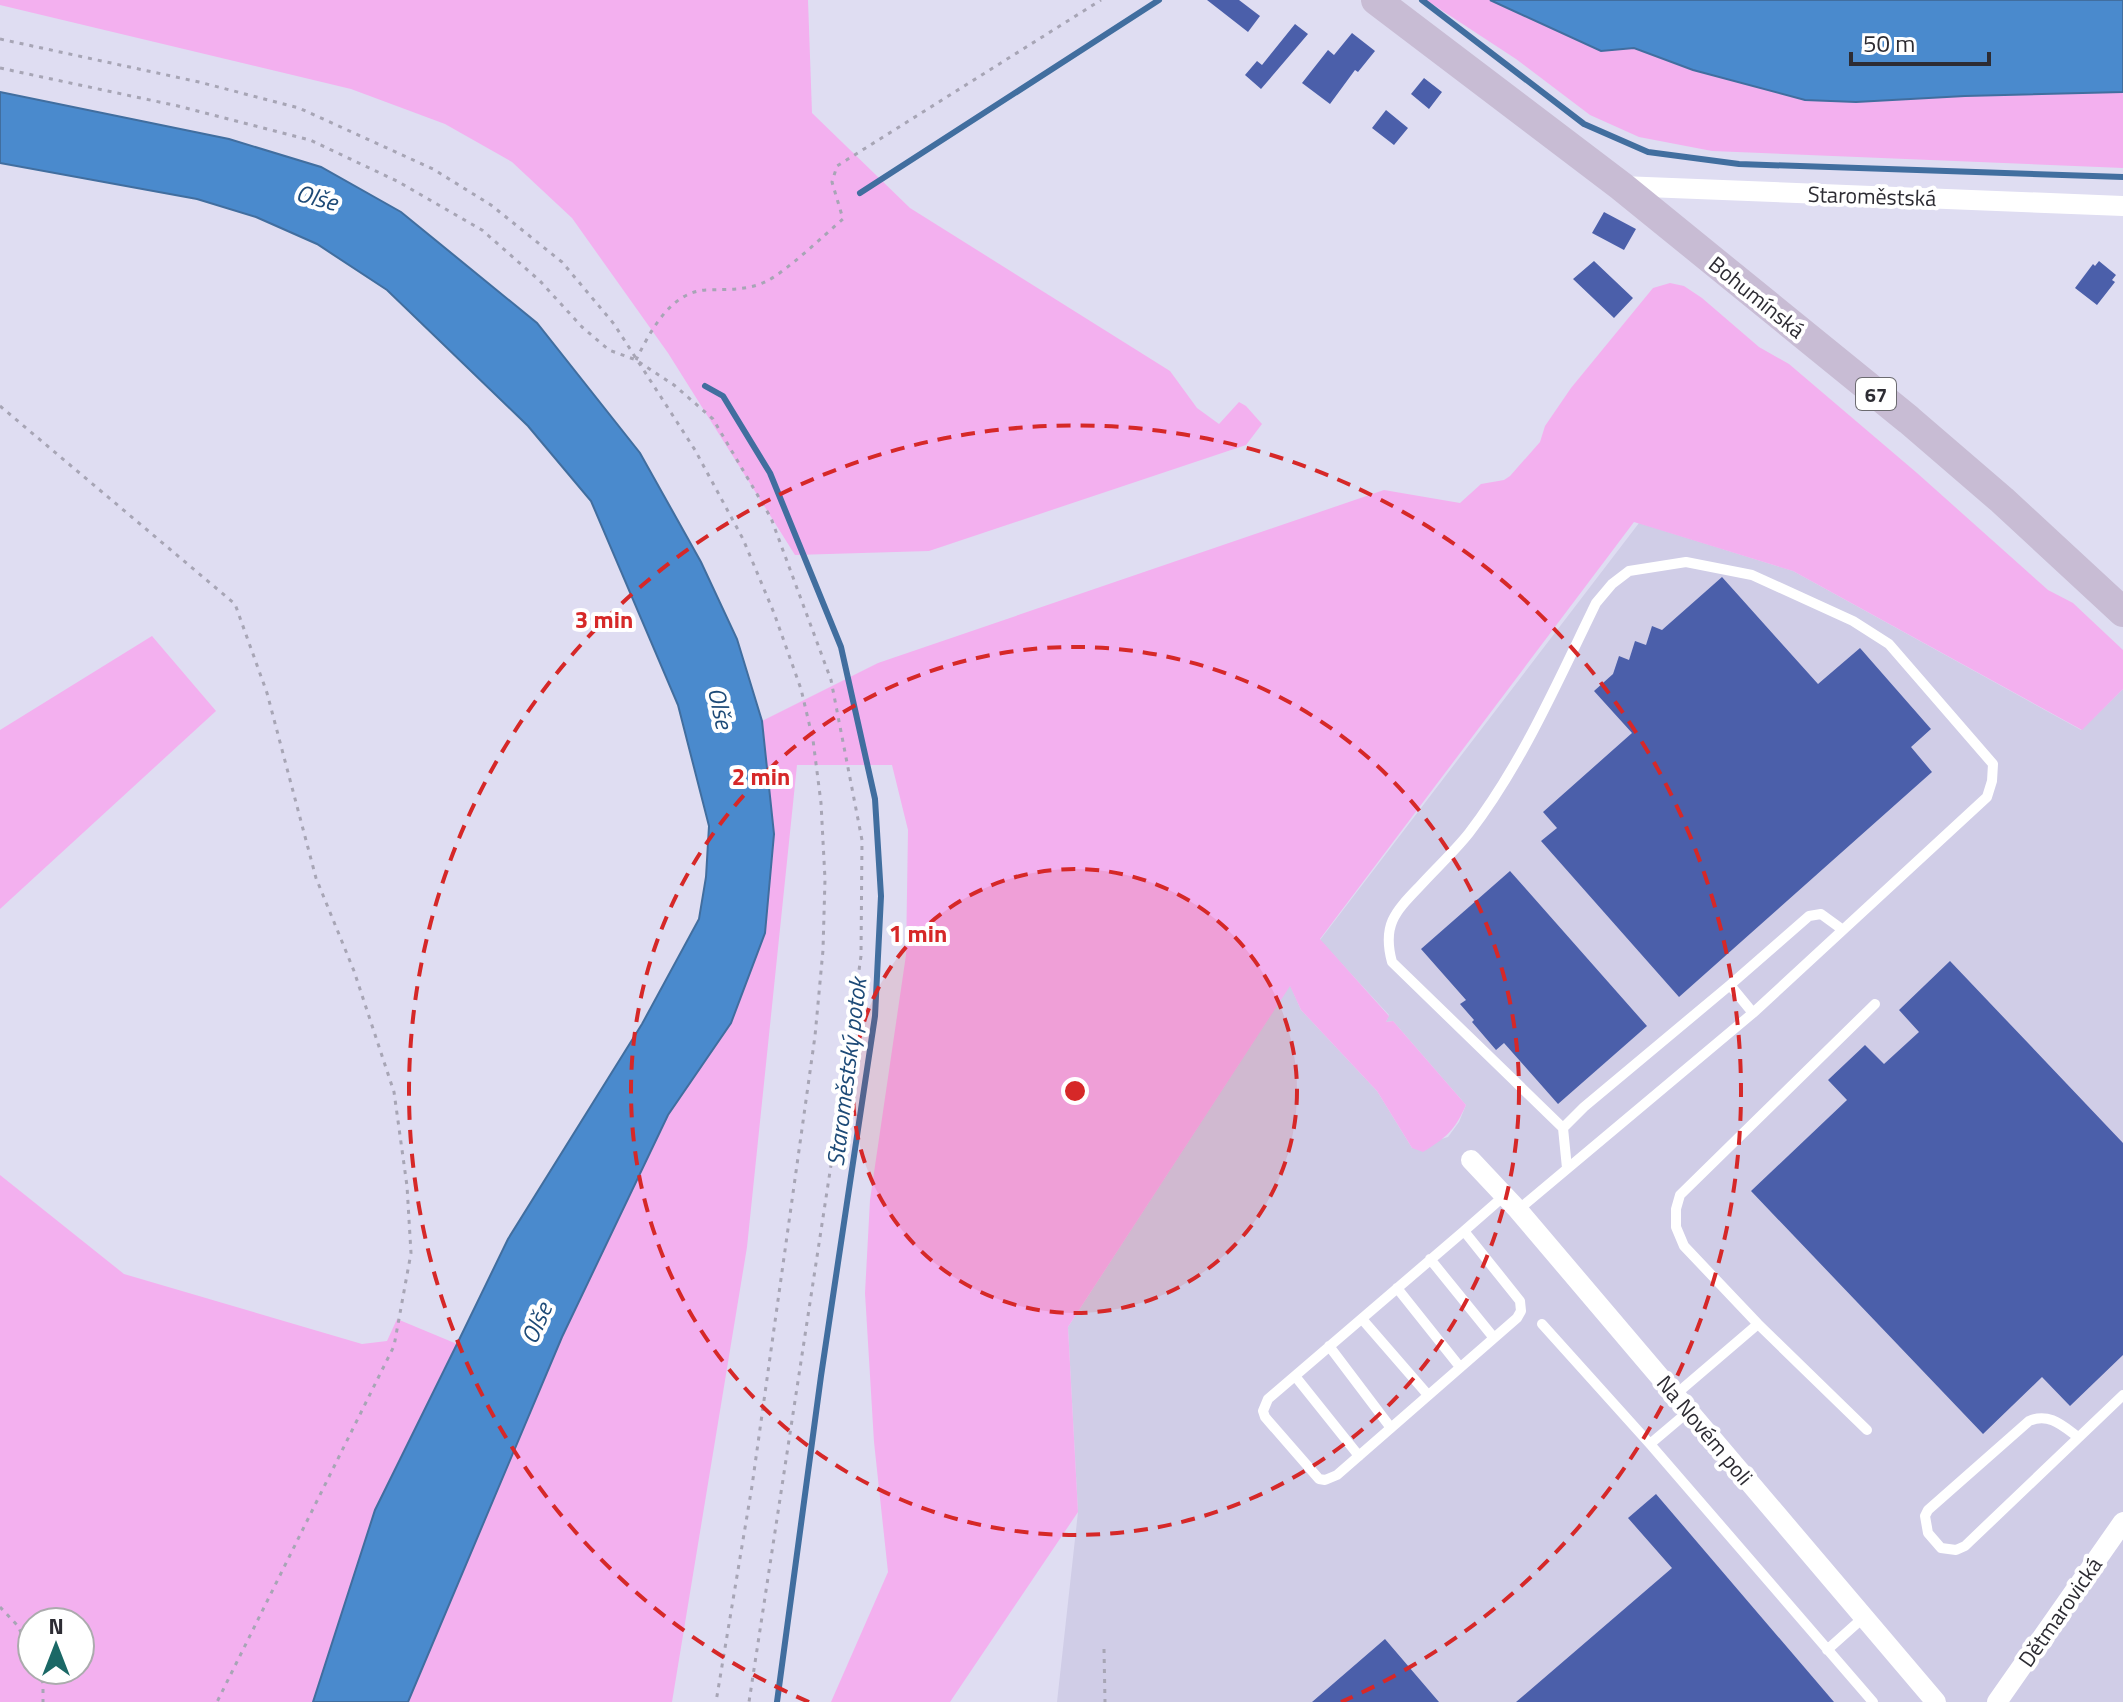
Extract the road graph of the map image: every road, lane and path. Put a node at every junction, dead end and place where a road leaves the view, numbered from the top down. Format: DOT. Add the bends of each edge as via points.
graph roads {
  1 [pos="1101,0"];
  2 [pos="1376,0"];
  3 [pos="0,39"];
  4 [pos="0,68"];
  5 [pos="1621,186"];
  6 [pos="2123,206"];
  7 [pos="636,360"];
  8 [pos="0,406"];
  9 [pos="2123,612"];
  10 [pos="1843,930"];
  11 [pos="1730,985"];
  12 [pos="1875,1004"];
  13 [pos="1753,1013"];
  14 [pos="1563,1128"];
  15 [pos="1471,1160"];
  16 [pos="1567,1168"];
  17 [pos="1511,1203"];
  18 [pos="1464,1231"];
  19 [pos="1430,1259"];
  20 [pos="1397,1288"];
  21 [pos="1362,1319"];
  22 [pos="1542,1324"];
  23 [pos="1758,1324"];
  24 [pos="1494,1338"];
  25 [pos="1329,1346"];
  26 [pos="1460,1367"];
  27 [pos="1295,1376"];
  28 [pos="1428,1395"];
  29 [pos="1675,1395"];
  30 [pos="2123,1395"];
  31 [pos="1689,1411"];
  32 [pos="1391,1428"];
  33 [pos="1867,1430"];
  34 [pos="2078,1437"];
  35 [pos="1650,1444"];
  36 [pos="1359,1456"];
  37 [pos="2123,1522"];
  38 [pos="0,1607"];
  39 [pos="1864,1617"];
  40 [pos="16,1624"];
  41 [pos="1104,1649"];
  42 [pos="1827,1650"];
  43 [pos="217,1702"];
  44 [pos="716,1702"];
  45 [pos="749,1702"];
  46 [pos="1105,1702"];
  47 [pos="1873,1702"];
  48 [pos="1936,1702"];
  49 [pos="1997,1702"];
  1 -- 7 [label="path" via="837,166 832,182 843,219 769,280 683,297 651,329"];
  2 -- 5 [label="main road, Bohumínská / 67"];
  3 -- 7 [label="path" via="299,108 433,169 491,205 562,262 614,324"];
  4 -- 7 [label="path" via="310,140 397,181 482,230 609,350"];
  5 -- 6 [label="street, Staroměstská"];
  5 -- 9 [label="main road, Bohumínská / 67" via="1909,420"];
  7 -- 44 [label="path" via="695,450 759,576 801,689 821,803 825,879 815,1036"];
  7 -- 45 [label="path" via="713,419 771,518 831,680 862,840 859,971"];
  8 -- 43 [label="path" via="235,604 267,693 316,878 394,1092 411,1253 394,1346"];
  10 -- 11 [label="lane" via="1821,914 1809,916"];
  10 -- 13 [label="lane"];
  10 -- 14 [label="lane" via="1987,797 1993,764 1889,644 1853,621 1752,575 1686,562 1629,571 1596,603 1528,741 1469,833 1389,924 1392,962"];
  11 -- 13 [label="lane"];
  11 -- 14 [label="lane"];
  12 -- 23 [label="lane" via="1680,1195 1676,1227 1684,1246"];
  13 -- 16 [label="lane"];
  14 -- 16 [label="lane"];
  15 -- 17 [label="street, Na Novém poli"];
  16 -- 17 [label="lane"];
  17 -- 18 [label="lane"];
  17 -- 29 [label="street, Na Novém poli"];
  18 -- 19 [label="lane"];
  18 -- 24 [label="lane" via="1520,1301 1517,1318"];
  19 -- 20 [label="lane"];
  19 -- 24 [label="lane"];
  20 -- 21 [label="lane"];
  20 -- 26 [label="lane"];
  21 -- 25 [label="lane"];
  21 -- 28 [label="lane"];
  22 -- 35 [label="lane"];
  23 -- 29 [label="lane"];
  23 -- 33 [label="lane"];
  24 -- 26 [label="lane"];
  25 -- 27 [label="lane"];
  25 -- 32 [label="lane"];
  26 -- 28 [label="lane"];
  27 -- 36 [label="lane"];
  27 -- 36 [label="lane" via="1268,1399 1265,1417 1319,1479 1337,1475"];
  28 -- 32 [label="lane"];
  29 -- 31 [label="street, Na Novém poli"];
  30 -- 34 [label="lane"];
  31 -- 35 [label="lane"];
  31 -- 39 [label="street, Na Novém poli"];
  32 -- 36 [label="lane"];
  34 -- 34 [label="lane" via="1965,1546 1941,1548 1928,1533 1928,1510 2029,1421 2051,1419"];
  35 -- 42 [label="lane"];
  37 -- 49 [label="street, Dětmarovická"];
  38 -- 40 [label="path"];
  39 -- 42 [label="lane"];
  39 -- 48 [label="street, Na Novém poli"];
  41 -- 46 [label="path"];
  42 -- 47 [label="lane"];
}
